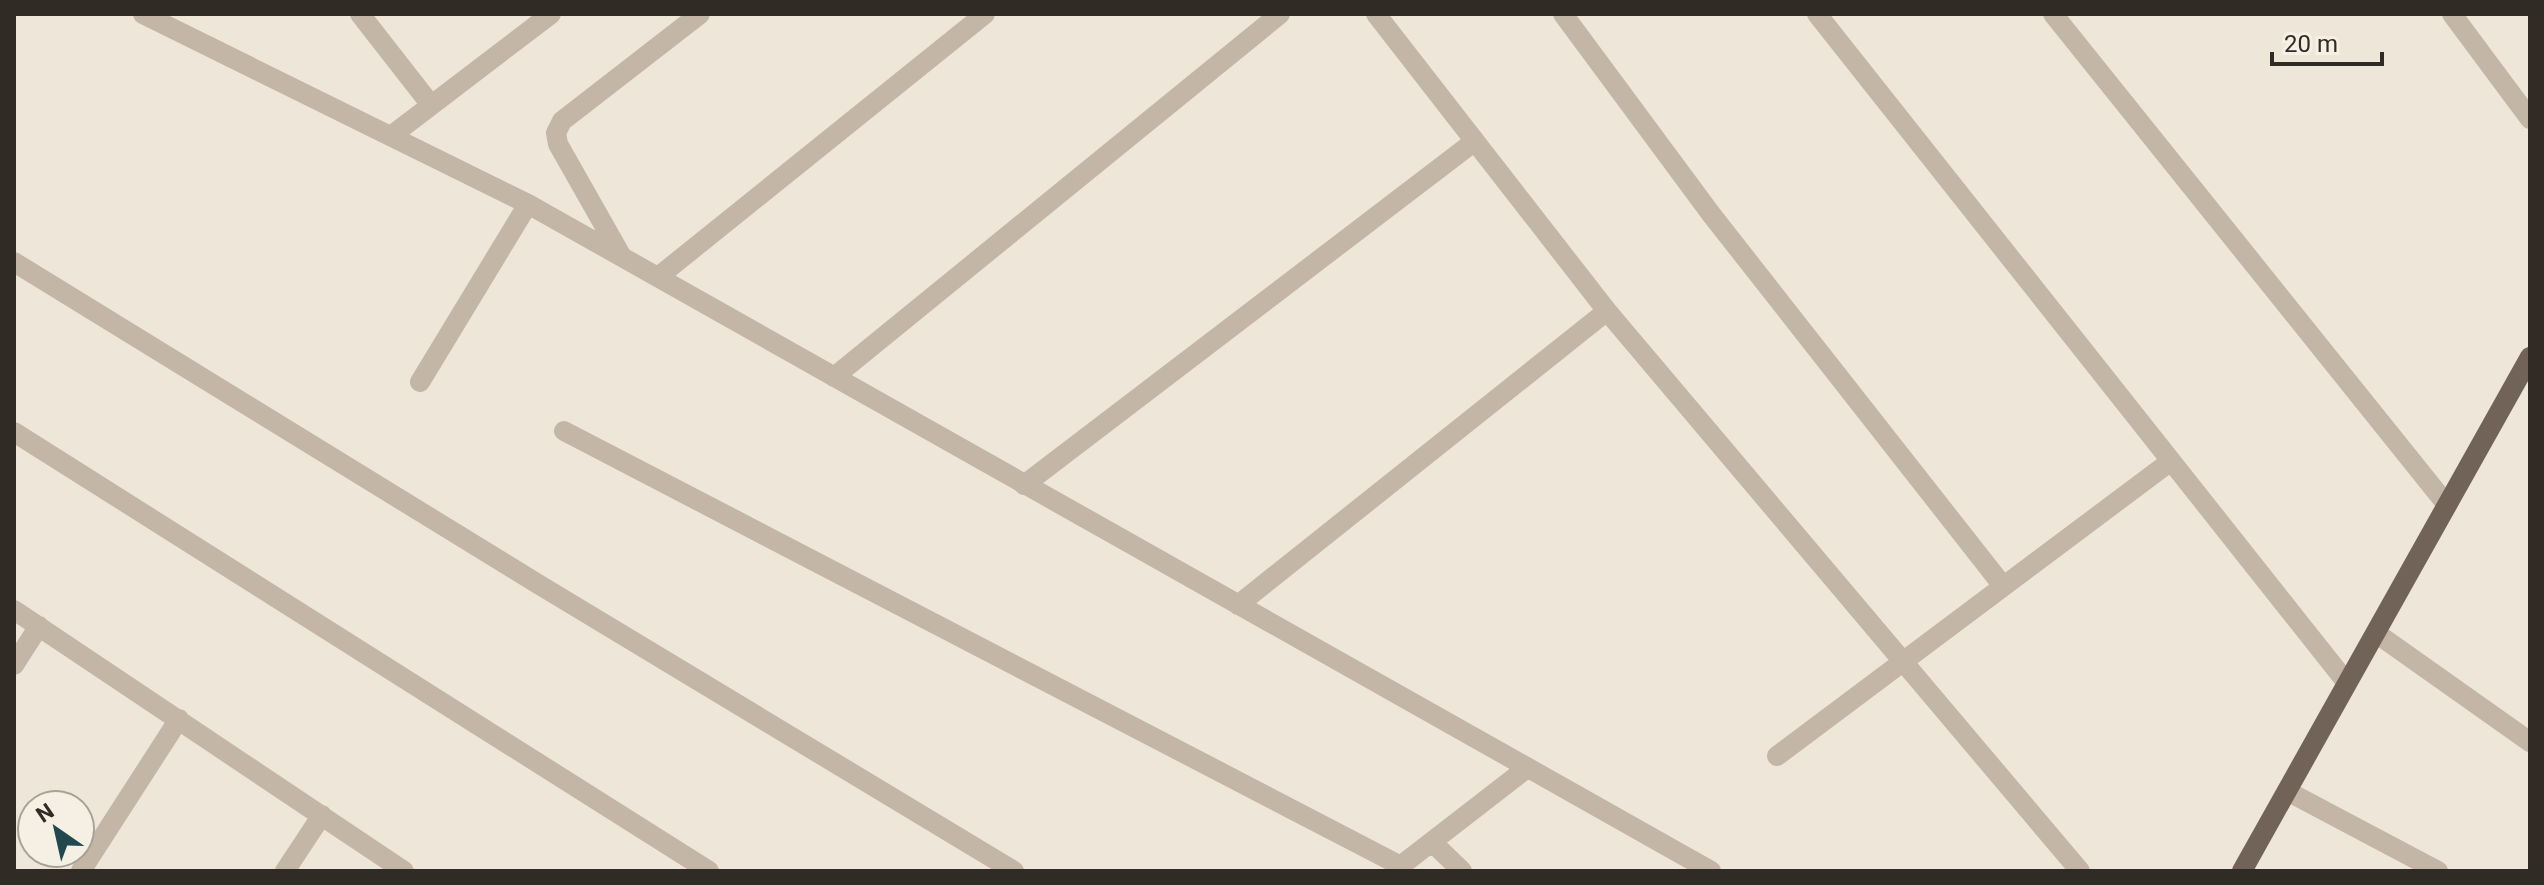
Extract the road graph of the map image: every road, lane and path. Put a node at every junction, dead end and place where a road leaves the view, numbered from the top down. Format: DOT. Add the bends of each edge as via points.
graph roads {
  1 [pos="143,14"];
  2 [pos="360,14"];
  3 [pos="551,14"];
  4 [pos="700,14"];
  5 [pos="985,14"];
  6 [pos="1280,14"];
  7 [pos="1376,14"];
  8 [pos="1563,14"];
  9 [pos="1817,14"];
  10 [pos="2053,14"];
  11 [pos="2452,14"];
  12 [pos="431,105"];
  13 [pos="2530,119"];
  14 [pos="391,136"];
  15 [pos="1475,141"];
  16 [pos="528,204"];
  17 [pos="622,257"];
  18 [pos="14,262"];
  19 [pos="658,277"];
  20 [pos="1607,311"];
  21 [pos="2530,357"];
  22 [pos="834,377"];
  23 [pos="420,382"];
  24 [pos="564,431"];
  25 [pos="14,432"];
  26 [pos="2171,461"];
  27 [pos="1024,485"];
  28 [pos="2447,505"];
  29 [pos="2003,586"];
  30 [pos="1238,605"];
  31 [pos="14,610"];
  32 [pos="39,626"];
  33 [pos="2376,633"];
  34 [pos="1904,660"];
  35 [pos="14,665"];
  36 [pos="2347,683"];
  37 [pos="179,719"];
  38 [pos="2530,742"];
  39 [pos="1777,756"];
  40 [pos="1527,768"];
  41 [pos="2287,791"];
  42 [pos="322,815"];
  43 [pos="1432,842"];
  44 [pos="1397,868"];
  45 [pos="81,871"];
  46 [pos="285,871"];
  47 [pos="404,871"];
  48 [pos="709,871"];
  49 [pos="1014,871"];
  50 [pos="1462,871"];
  51 [pos="1711,871"];
  52 [pos="2080,871"];
  53 [pos="2242,871"];
  54 [pos="2438,871"];
  1 -- 14 [label="street"];
  2 -- 12 [label="street"];
  3 -- 12 [label="street"];
  4 -- 17 [label="street" via="562,121 556,133"];
  5 -- 19 [label="street"];
  6 -- 22 [label="street"];
  7 -- 15 [label="street"];
  8 -- 29 [label="street" via="1711,214"];
  9 -- 26 [label="street"];
  10 -- 28 [label="street"];
  11 -- 13 [label="street"];
  12 -- 14 [label="street"];
  14 -- 16 [label="street"];
  15 -- 20 [label="street"];
  15 -- 27 [label="street"];
  16 -- 17 [label="street"];
  16 -- 23 [label="street"];
  17 -- 19 [label="street"];
  18 -- 49 [label="street"];
  19 -- 22 [label="street"];
  20 -- 30 [label="street"];
  20 -- 34 [label="street"];
  21 -- 28 [label="main road"];
  22 -- 27 [label="street"];
  24 -- 44 [label="street"];
  25 -- 48 [label="street"];
  26 -- 29 [label="street"];
  26 -- 36 [label="street"];
  27 -- 30 [label="street"];
  28 -- 33 [label="main road"];
  29 -- 34 [label="street"];
  30 -- 40 [label="street"];
  31 -- 32 [label="street"];
  32 -- 35 [label="street"];
  32 -- 37 [label="street"];
  33 -- 36 [label="main road"];
  33 -- 38 [label="street"];
  34 -- 39 [label="street"];
  34 -- 52 [label="street"];
  36 -- 41 [label="main road"];
  37 -- 42 [label="street"];
  37 -- 45 [label="street"];
  40 -- 43 [label="street"];
  40 -- 51 [label="street"];
  41 -- 53 [label="main road"];
  41 -- 54 [label="street"];
  42 -- 46 [label="street"];
  42 -- 47 [label="street"];
  43 -- 44 [label="street"];
  43 -- 50 [label="street"];
}
